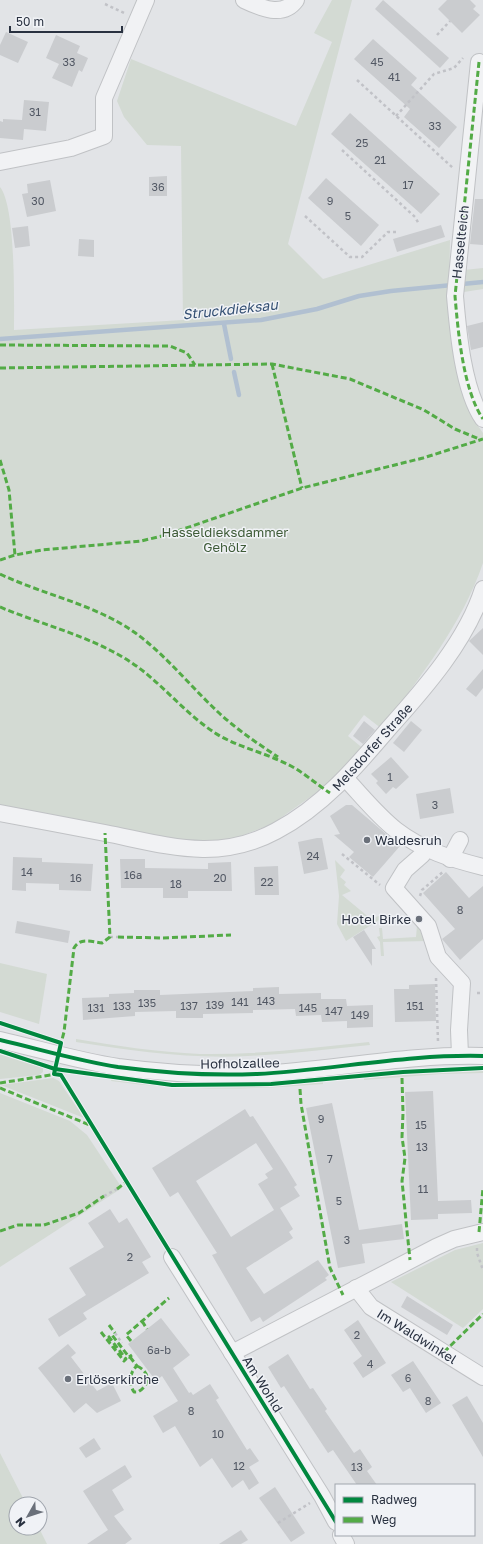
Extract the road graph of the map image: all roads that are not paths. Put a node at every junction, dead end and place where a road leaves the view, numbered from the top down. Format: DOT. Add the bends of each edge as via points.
graph roads {
  1 [pos="146,0"];
  2 [pos="244,0"];
  3 [pos="296,0"];
  4 [pos="471,60"];
  5 [pos="0,162"];
  6 [pos="483,419"];
  7 [pos="483,589"];
  8 [pos="346,779"];
  9 [pos="0,813"];
  10 [pos="460,840"];
  11 [pos="430,851"];
  12 [pos="450,859"];
  13 [pos="483,867"];
  14 [pos="0,1040"];
  15 [pos="460,1055"];
  16 [pos="483,1056"];
  17 [pos="481,1232"];
  18 [pos="172,1257"];
  19 [pos="356,1288"];
  20 [pos="232,1353"];
  21 [pos="483,1377"];
  22 [pos="335,1520"];
  1 -- 5 [label="street" via="104,98 104,136 71,148"];
  2 -- 3 [label="street" via="279,10"];
  4 -- 6 [label="street, Hasselteich" via="468,175 455,296 458,329 469,384 475,405"];
  7 -- 8 [label="street, Melsdorfer Straße" via="471,617 438,671"];
  8 -- 9 [label="street, Melsdorfer Straße" via="294,821 276,832 234,846 210,850 163,846"];
  8 -- 11 [label="street" via="395,829"];
  10 -- 12 [label="street"];
  11 -- 12 [label="street"];
  11 -- 15 [label="street" via="406,870 394,888 428,926 438,957 462,984"];
  12 -- 13 [label="street"];
  14 -- 15 [label="street, Hofholzallee" via="117,1066 174,1073 256,1074"];
  15 -- 16 [label="street, Hofholzallee"];
  17 -- 19 [label="street" via="454,1239"];
  18 -- 20 [label="street, Am Wohld"];
  19 -- 20 [label="street"];
  19 -- 21 [label="street, Im Waldwinkel" via="372,1307"];
  20 -- 22 [label="street, Am Wohld"];
}
